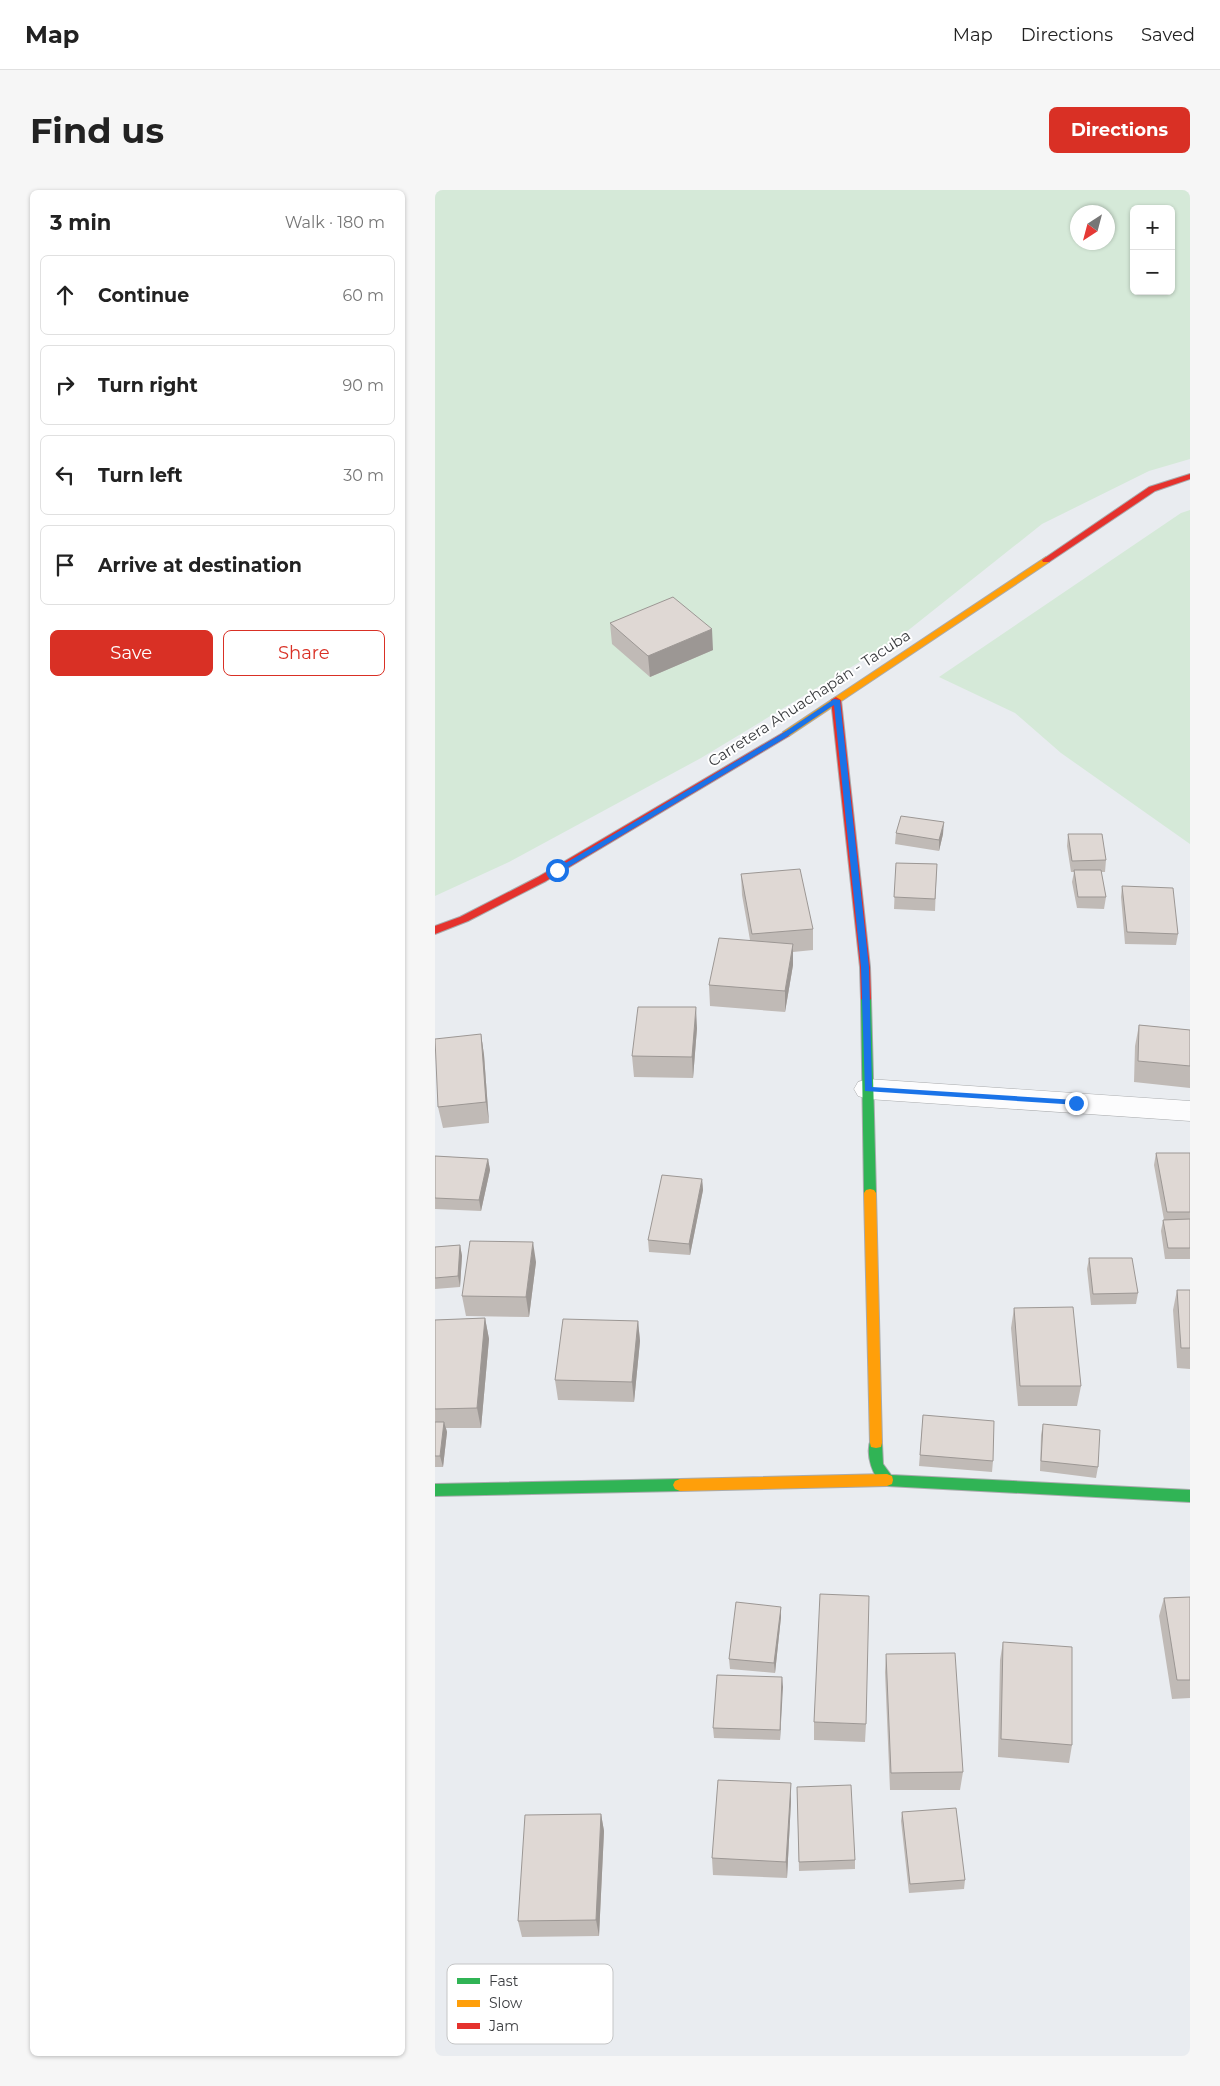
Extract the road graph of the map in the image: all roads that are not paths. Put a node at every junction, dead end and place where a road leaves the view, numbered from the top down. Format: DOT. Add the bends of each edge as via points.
graph roads {
  1 [pos="1190,476"];
  2 [pos="836,700"];
  3 [pos="435,930"];
  4 [pos="868,1089"];
  5 [pos="1190,1110"];
  6 [pos="887,1480"];
  7 [pos="435,1490"];
  8 [pos="1190,1496"];
  1 -- 2 [label="street, Carretera Ahuachapán - Tacuba" via="1152,489"];
  2 -- 3 [label="street, Carretera Ahuachapán - Tacuba" via="783,736 542,879 464,919"];
  2 -- 4 [label="street" via="865,967"];
  4 -- 5 [label="street"];
  4 -- 6 [label="street" via="877,1465"];
  6 -- 7 [label="street"];
  6 -- 8 [label="street"];
}
